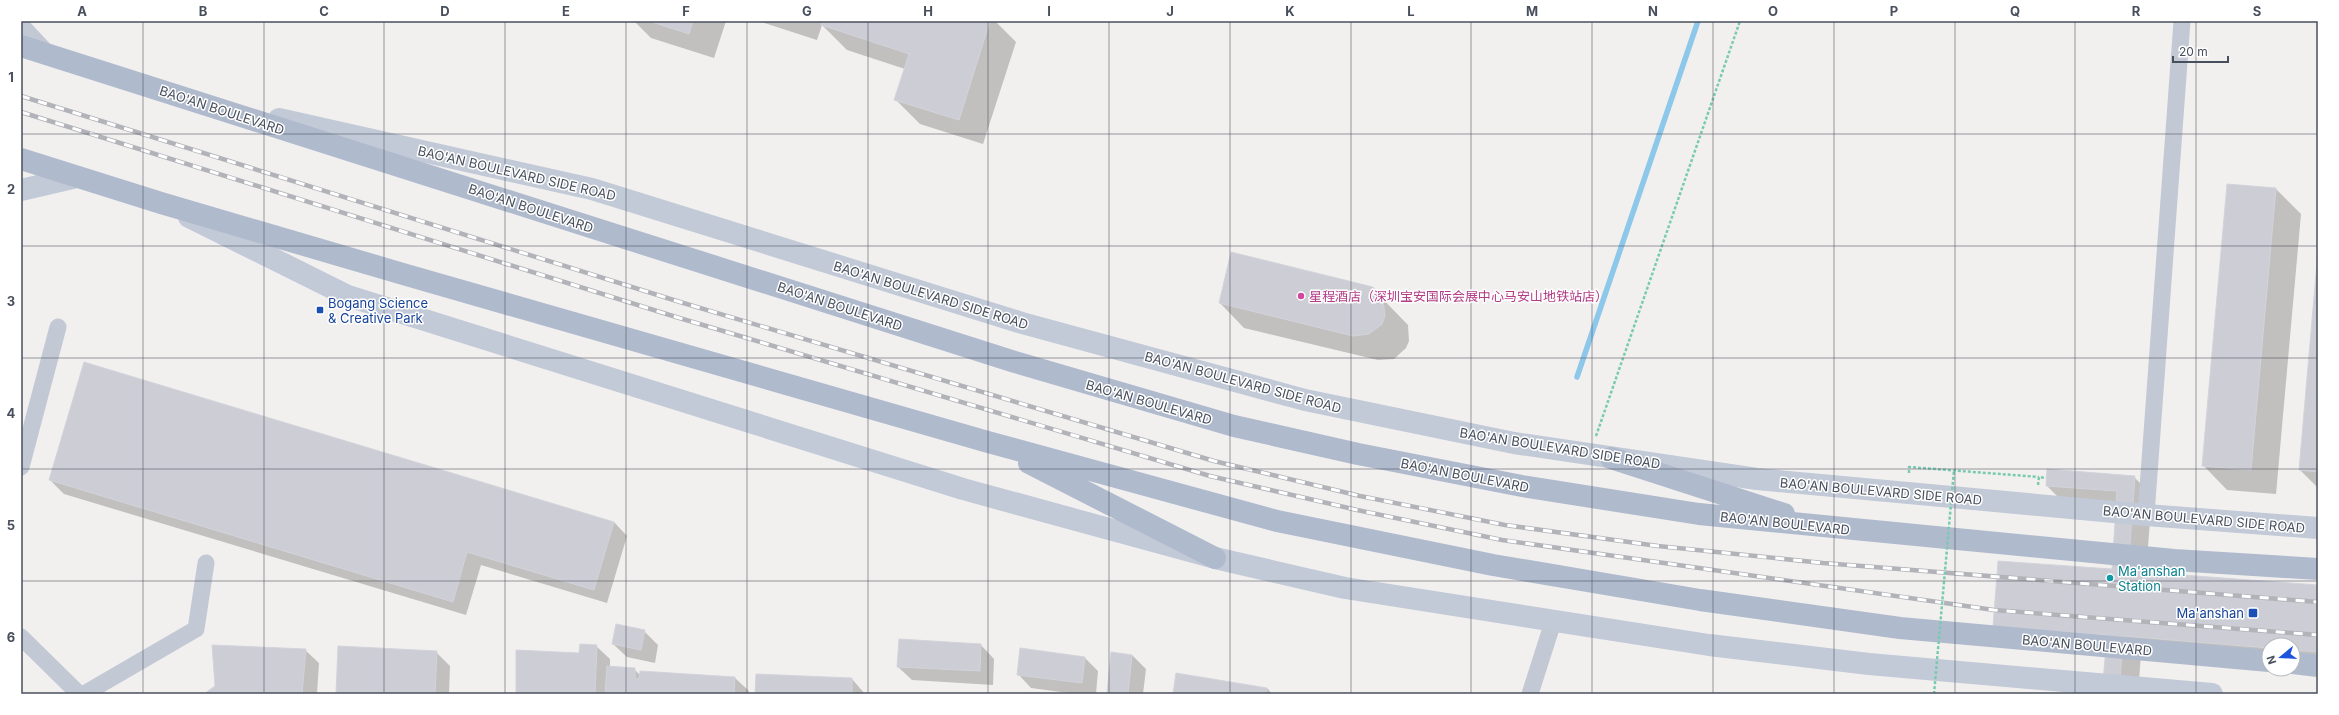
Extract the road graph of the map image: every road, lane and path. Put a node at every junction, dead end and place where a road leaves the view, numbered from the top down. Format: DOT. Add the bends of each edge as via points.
graph roads {
  1 [pos="1740,21"];
  2 [pos="2182,21"];
  3 [pos="21,26"];
  4 [pos="21,46"];
  5 [pos="49,55"];
  6 [pos="195,101"];
  7 [pos="21,159"];
  8 [pos="77,177"];
  9 [pos="21,190"];
  10 [pos="161,203"];
  11 [pos="58,327"];
  12 [pos="988,442"];
  13 [pos="1593,443"];
  14 [pos="1611,458"];
  15 [pos="21,467"];
  16 [pos="1909,467"];
  17 [pos="1954,470"];
  18 [pos="2039,477"];
  19 [pos="2046,478"];
  20 [pos="2037,492"];
  21 [pos="2146,515"];
  22 [pos="1827,528"];
  23 [pos="2318,528"];
  24 [pos="1215,558"];
  25 [pos="206,563"];
  26 [pos="2318,569"];
  27 [pos="1553,622"];
  28 [pos="21,637"];
  29 [pos="2261,660"];
  30 [pos="2301,665"];
  31 [pos="2318,666"];
  32 [pos="2128,691"];
  33 [pos="79,694"];
  34 [pos="84,694"];
  35 [pos="1530,694"];
  36 [pos="1934,694"];
  37 [pos="2212,694"];
  1 -- 13 [label="path"];
  2 -- 21 [label="street"];
  3 -- 5 [label="street"];
  4 -- 5 [label="main road, BAO'AN BOULEVARD"];
  5 -- 6 [label="main road, BAO'AN BOULEVARD"];
  6 -- 14 [label="main road, BAO'AN BOULEVARD SIDE ROAD" via="592,189 1022,323 1305,400 1514,444"];
  6 -- 22 [label="main road, BAO'AN BOULEVARD" via="1015,362 1234,426 1358,454 1522,486 1699,514"];
  7 -- 8 [label="main road, BAO'AN BOULEVARD"];
  8 -- 9 [label="main road"];
  8 -- 10 [label="main road, BAO'AN BOULEVARD"];
  10 -- 12 [label="main road, BAO'AN BOULEVARD"];
  10 -- 24 [label="main road" via="348,296 962,489"];
  11 -- 15 [label="street"];
  12 -- 24 [label="main road"];
  12 -- 29 [label="main road, BAO'AN BOULEVARD" via="1277,521 1493,565 1700,600 1900,628"];
  14 -- 21 [label="main road, BAO'AN BOULEVARD SIDE ROAD" via="1757,479"];
  14 -- 22 [label="main road"];
  16 -- 17 [label="path"];
  17 -- 18 [label="path"];
  17 -- 36 [label="path, bridge"];
  18 -- 19 [label="path"];
  18 -- 20 [label="path"];
  21 -- 23 [label="main road, BAO'AN BOULEVARD SIDE ROAD"];
  22 -- 26 [label="main road, BAO'AN BOULEVARD" via="2174,560"];
  24 -- 27 [label="main road" via="1345,588"];
  25 -- 34 [label="street" via="196,629"];
  27 -- 32 [label="main road" via="1709,645"];
  27 -- 35 [label="street"];
  28 -- 33 [label="street"];
  30 -- 31 [label="main road"];
  32 -- 37 [label="main road"];
}
